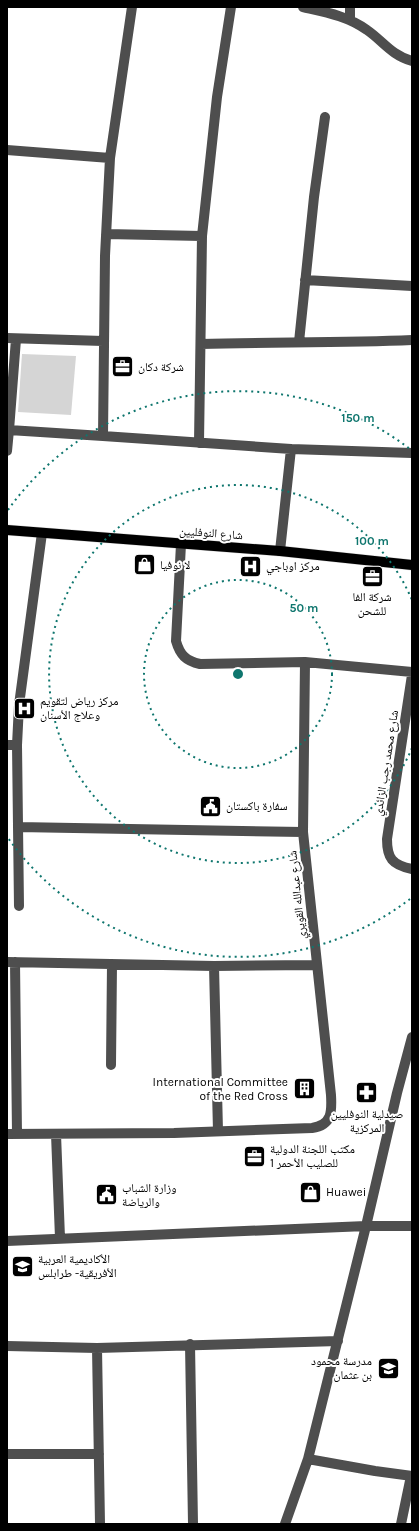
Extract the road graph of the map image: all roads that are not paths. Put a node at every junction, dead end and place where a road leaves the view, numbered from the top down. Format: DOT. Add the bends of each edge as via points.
graph roads {
  1 [pos="132,7"];
  2 [pos="231,7"];
  3 [pos="303,7"];
  4 [pos="350,7"];
  5 [pos="350,20"];
  6 [pos="412,61"];
  7 [pos="325,118"];
  8 [pos="7,150"];
  9 [pos="110,158"];
  10 [pos="106,234"];
  11 [pos="202,236"];
  12 [pos="305,280"];
  13 [pos="412,286"];
  14 [pos="11,339"];
  15 [pos="412,340"];
  16 [pos="104,341"];
  17 [pos="299,342"];
  18 [pos="201,344"];
  19 [pos="9,430"];
  20 [pos="103,436"];
  21 [pos="200,443"];
  22 [pos="291,449"];
  23 [pos="7,452"];
  24 [pos="412,453"];
  25 [pos="7,530"];
  26 [pos="42,533"];
  27 [pos="181,544"];
  28 [pos="280,551"];
  29 [pos="412,565"];
  30 [pos="305,662"];
  31 [pos="412,672"];
  32 [pos="412,675"];
  33 [pos="12,745"];
  34 [pos="18,827"];
  35 [pos="303,832"];
  36 [pos="412,869"];
  37 [pos="19,906"];
  38 [pos="11,962"];
  39 [pos="112,964"];
  40 [pos="214,966"];
  41 [pos="317,966"];
  42 [pos="412,1037"];
  43 [pos="111,1065"];
  44 [pos="218,1131"];
  45 [pos="12,1134"];
  46 [pos="56,1134"];
  47 [pos="366,1226"];
  48 [pos="412,1226"];
  49 [pos="60,1238"];
  50 [pos="7,1241"];
  51 [pos="338,1341"];
  52 [pos="190,1344"];
  53 [pos="7,1346"];
  54 [pos="97,1348"];
  55 [pos="7,1454"];
  56 [pos="99,1454"];
  57 [pos="308,1459"];
  58 [pos="411,1476"];
  59 [pos="100,1524"];
  60 [pos="193,1524"];
  61 [pos="285,1524"];
  62 [pos="400,1524"];
  1 -- 9 [label="street"];
  2 -- 11 [label="street" via="217,97"];
  3 -- 5 [label="street"];
  4 -- 5 [label="street"];
  5 -- 6 [label="street" via="368,30 396,55"];
  7 -- 12 [label="street"];
  8 -- 9 [label="street"];
  9 -- 10 [label="street"];
  10 -- 11 [label="street"];
  10 -- 16 [label="street"];
  11 -- 18 [label="street"];
  12 -- 13 [label="street"];
  12 -- 17 [label="street"];
  14 -- 16 [label="street"];
  14 -- 19 [label="street"];
  15 -- 17 [label="street" via="360,343"];
  16 -- 20 [label="street"];
  17 -- 18 [label="street"];
  18 -- 21 [label="street"];
  19 -- 20 [label="street"];
  19 -- 23 [label="street"];
  20 -- 21 [label="street"];
  21 -- 22 [label="street"];
  22 -- 24 [label="street"];
  22 -- 28 [label="street"];
  25 -- 26 [label="main road, شارع النوفليين"];
  26 -- 27 [label="main road, شارع النوفليين"];
  26 -- 33 [label="street"];
  27 -- 28 [label="main road, شارع النوفليين"];
  27 -- 30 [label="street" via="176,641 182,656 190,662 200,664"];
  28 -- 29 [label="main road, شارع النوفليين"];
  30 -- 31 [label="street"];
  30 -- 35 [label="street, شارع عبدالله القويري"];
  32 -- 36 [label="street, شارع محمد رجب الزائدي" via="387,839 388,855 392,860 402,867"];
  33 -- 34 [label="street"];
  34 -- 35 [label="street"];
  34 -- 37 [label="street"];
  35 -- 41 [label="street, شارع عبدالله القويري"];
  38 -- 39 [label="street"];
  38 -- 45 [label="street"];
  39 -- 40 [label="street"];
  39 -- 43 [label="street"];
  40 -- 41 [label="street"];
  40 -- 44 [label="street"];
  41 -- 44 [label="street, شارع عبدالله القويري" via="331,1095 330,1118 320,1127 312,1128"];
  42 -- 47 [label="street"];
  44 -- 46 [label="street"];
  45 -- 46 [label="street"];
  46 -- 49 [label="street"];
  47 -- 48 [label="street"];
  47 -- 49 [label="street"];
  47 -- 51 [label="street"];
  49 -- 50 [label="street"];
  51 -- 52 [label="street"];
  51 -- 57 [label="street"];
  52 -- 54 [label="street"];
  52 -- 60 [label="street"];
  53 -- 54 [label="street"];
  54 -- 56 [label="street"];
  55 -- 56 [label="street"];
  56 -- 59 [label="street"];
  57 -- 58 [label="street"];
  57 -- 61 [label="street"];
  58 -- 62 [label="street"];
}
